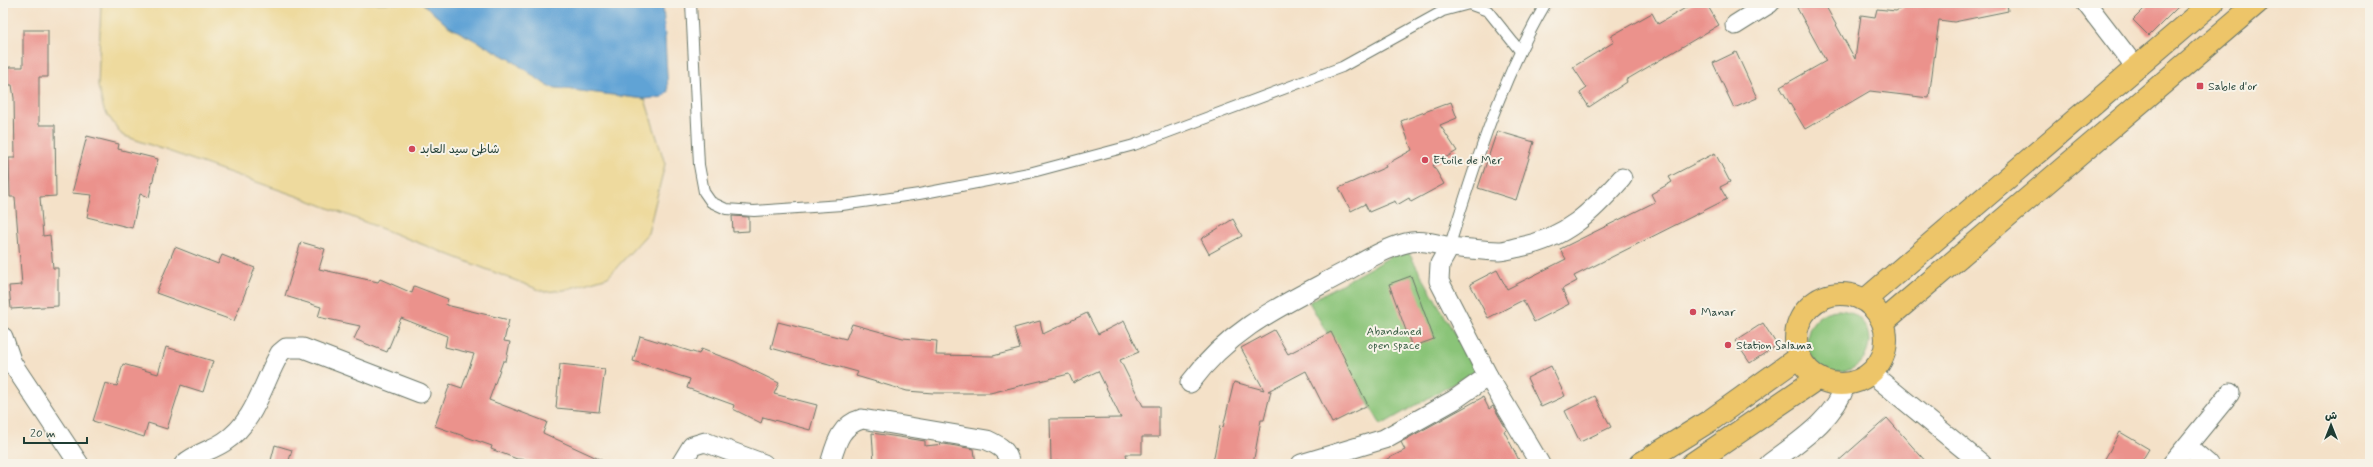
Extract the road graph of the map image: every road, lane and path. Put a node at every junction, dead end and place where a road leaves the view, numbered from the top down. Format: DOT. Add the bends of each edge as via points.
graph roads {
  1 [pos="691,3"];
  2 [pos="1546,3"];
  3 [pos="1770,3"];
  4 [pos="2086,3"];
  5 [pos="2212,3"];
  6 [pos="2258,3"];
  7 [pos="1735,26"];
  8 [pos="1520,52"];
  9 [pos="2136,68"];
  10 [pos="1622,178"];
  11 [pos="1449,248"];
  12 [pos="1865,300"];
  13 [pos="1883,322"];
  14 [pos="3,337"];
  15 [pos="1799,357"];
  16 [pos="1871,373"];
  17 [pos="1488,376"];
  18 [pos="1818,378"];
  19 [pos="1190,382"];
  20 [pos="1846,384"];
  21 [pos="420,393"];
  22 [pos="2230,393"];
  23 [pos="2187,446"];
  24 [pos="79,464"];
  25 [pos="184,464"];
  26 [pos="681,464"];
  27 [pos="764,464"];
  28 [pos="830,464"];
  29 [pos="1010,464"];
  30 [pos="1301,464"];
  31 [pos="1540,464"];
  32 [pos="1640,464"];
  33 [pos="1692,464"];
  34 [pos="1770,464"];
  35 [pos="1982,464"];
  36 [pos="2172,464"];
  37 [pos="2208,464"];
  1 -- 8 [label="lane" via="699,165 704,192 711,202 726,209 754,211 842,205 919,194 1029,173 1134,145 1342,67 1443,11 1469,4 1488,11"];
  2 -- 8 [label="lane"];
  3 -- 7 [label="street"];
  4 -- 9 [label="street"];
  5 -- 9 [label="main road"];
  6 -- 13 [label="main road"];
  8 -- 11 [label="lane" via="1477,158"];
  9 -- 12 [label="main road"];
  10 -- 11 [label="street" via="1600,203 1568,229 1538,243 1500,251"];
  11 -- 17 [label="street" via="1440,264 1440,281"];
  11 -- 19 [label="street" via="1434,243 1407,243 1384,251 1264,315 1234,335 1206,361"];
  12 -- 13 [label="main road"];
  12 -- 15 [label="main road" via="1837,294 1811,305 1796,329"];
  13 -- 16 [label="main road" via="1885,350"];
  14 -- 24 [label="street" via="12,363"];
  15 -- 18 [label="main road" via="1807,369"];
  15 -- 32 [label="main road" via="1711,420"];
  16 -- 20 [label="main road"];
  16 -- 35 [label="street"];
  17 -- 30 [label="street" via="1454,400 1384,439"];
  17 -- 31 [label="street"];
  18 -- 20 [label="main road" via="1831,383"];
  18 -- 33 [label="main road"];
  20 -- 34 [label="street" via="1842,397 1831,413"];
  21 -- 25 [label="street" via="303,348 286,348 280,353 254,410 241,427 225,441"];
  22 -- 23 [label="street"];
  23 -- 36 [label="street"];
  23 -- 37 [label="street"];
  26 -- 27 [label="street" via="692,446 705,442"];
  28 -- 29 [label="street" via="843,430 851,422 862,419 987,440 999,445 1008,454"];
}
